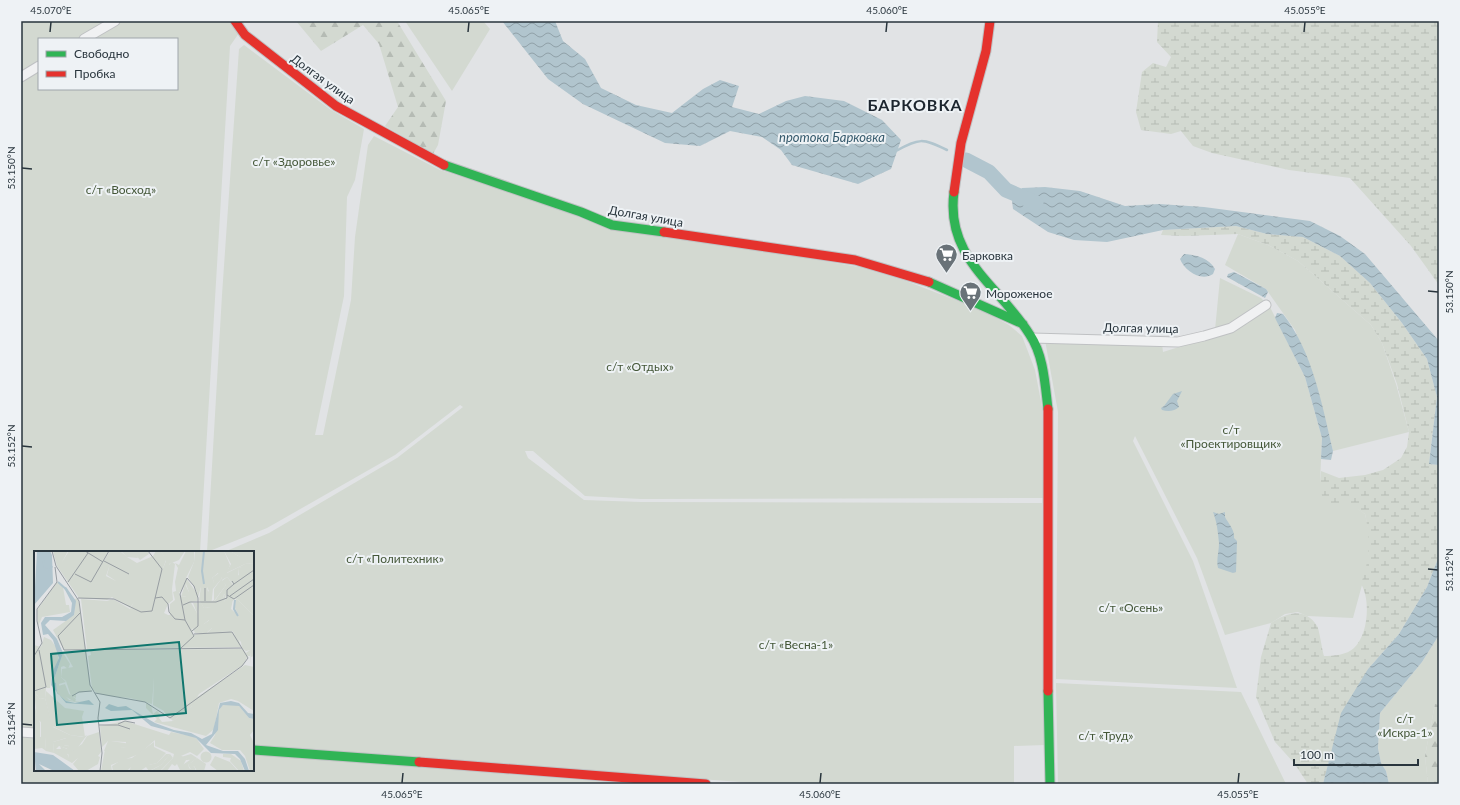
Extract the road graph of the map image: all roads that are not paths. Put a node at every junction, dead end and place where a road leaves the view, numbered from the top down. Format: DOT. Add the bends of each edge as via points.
graph roads {
  1 [pos="115,21"];
  2 [pos="235,21"];
  3 [pos="990,21"];
  4 [pos="86,38"];
  5 [pos="38,67"];
  6 [pos="21,77"];
  7 [pos="1266,305"];
  8 [pos="1023,324"];
  9 [pos="1032,338"];
  10 [pos="21,732"];
  11 [pos="34,733"];
  12 [pos="254,750"];
  13 [pos="706,784"];
  14 [pos="1050,784"];
  1 -- 4 [label="street"];
  2 -- 8 [label="street, Долгая улица" via="245,35 336,106 442,164 612,225 855,260 917,277"];
  3 -- 8 [label="street" via="985,57 957,160 952,212 959,241 970,264"];
  5 -- 6 [label="street"];
  7 -- 9 [label="street, Долгая улица" via="1232,328 1178,342"];
  8 -- 9 [label="street"];
  9 -- 14 [label="street" via="1044,373 1049,415"];
  10 -- 11 [label="street"];
  12 -- 13 [label="street"];
}
